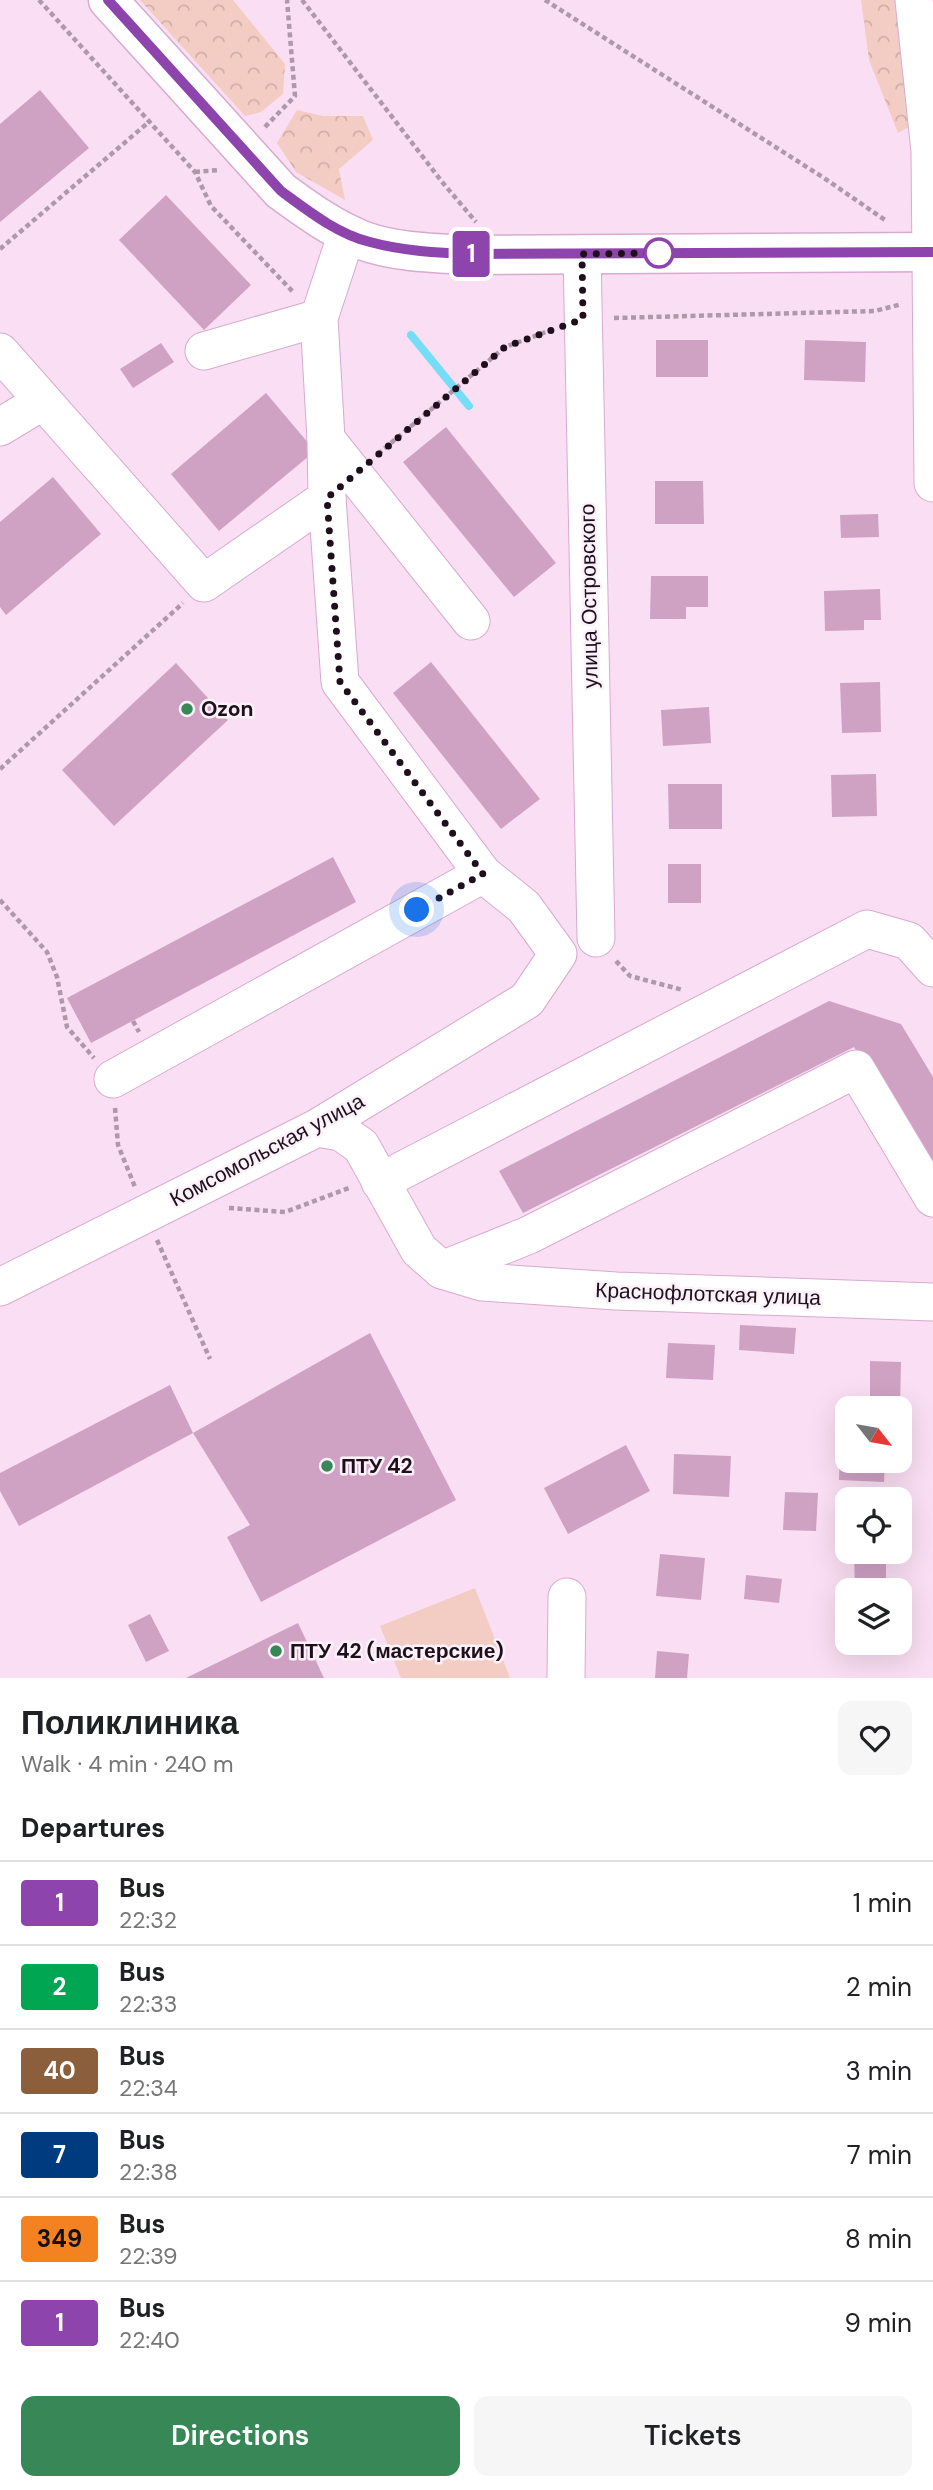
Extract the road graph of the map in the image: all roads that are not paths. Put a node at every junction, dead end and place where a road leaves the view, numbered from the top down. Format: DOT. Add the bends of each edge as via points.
graph roads {
  1 [pos="108,0"];
  2 [pos="914,0"];
  3 [pos="357,237"];
  4 [pos="932,252"];
  5 [pos="582,254"];
  6 [pos="319,318"];
  7 [pos="204,351"];
  8 [pos="0,352"];
  9 [pos="43,401"];
  10 [pos="0,427"];
  11 [pos="326,439"];
  12 [pos="933,483"];
  13 [pos="327,498"];
  14 [pos="471,621"];
  15 [pos="483,874"];
  16 [pos="596,938"];
  17 [pos="933,968"];
  18 [pos="113,1079"];
  19 [pos="317,1128"];
  20 [pos="380,1182"];
  21 [pos="933,1198"];
  22 [pos="442,1270"];
  23 [pos="0,1287"];
  24 [pos="933,1302"];
  25 [pos="568,1597"];
  26 [pos="566,1678"];
  1 -- 3 [label="main road" via="281,191 312,214"];
  2 -- 4 [label="street" via="930,151"];
  3 -- 5 [label="main road" via="420,252"];
  3 -- 6 [label="street"];
  4 -- 5 [label="main road"];
  4 -- 12 [label="street"];
  5 -- 16 [label="street, улица Островского"];
  6 -- 7 [label="street"];
  6 -- 11 [label="street"];
  8 -- 9 [label="street"];
  9 -- 10 [label="street"];
  9 -- 13 [label="street" via="204,583"];
  11 -- 13 [label="street"];
  11 -- 14 [label="street"];
  13 -- 15 [label="street" via="340,682"];
  15 -- 18 [label="street"];
  15 -- 19 [label="street, Комсомольская улица" via="524,908 558,954 527,1000"];
  17 -- 20 [label="street" via="909,941 867,929"];
  19 -- 20 [label="street" via="341,1132 361,1146"];
  19 -- 23 [label="street, Комсомольская улица"];
  20 -- 22 [label="street" via="419,1250"];
  21 -- 22 [label="street" via="856,1069 530,1235"];
  22 -- 24 [label="street, Краснофлотская улица" via="482,1282 616,1291"];
  25 -- 26 [label="street"];
}
